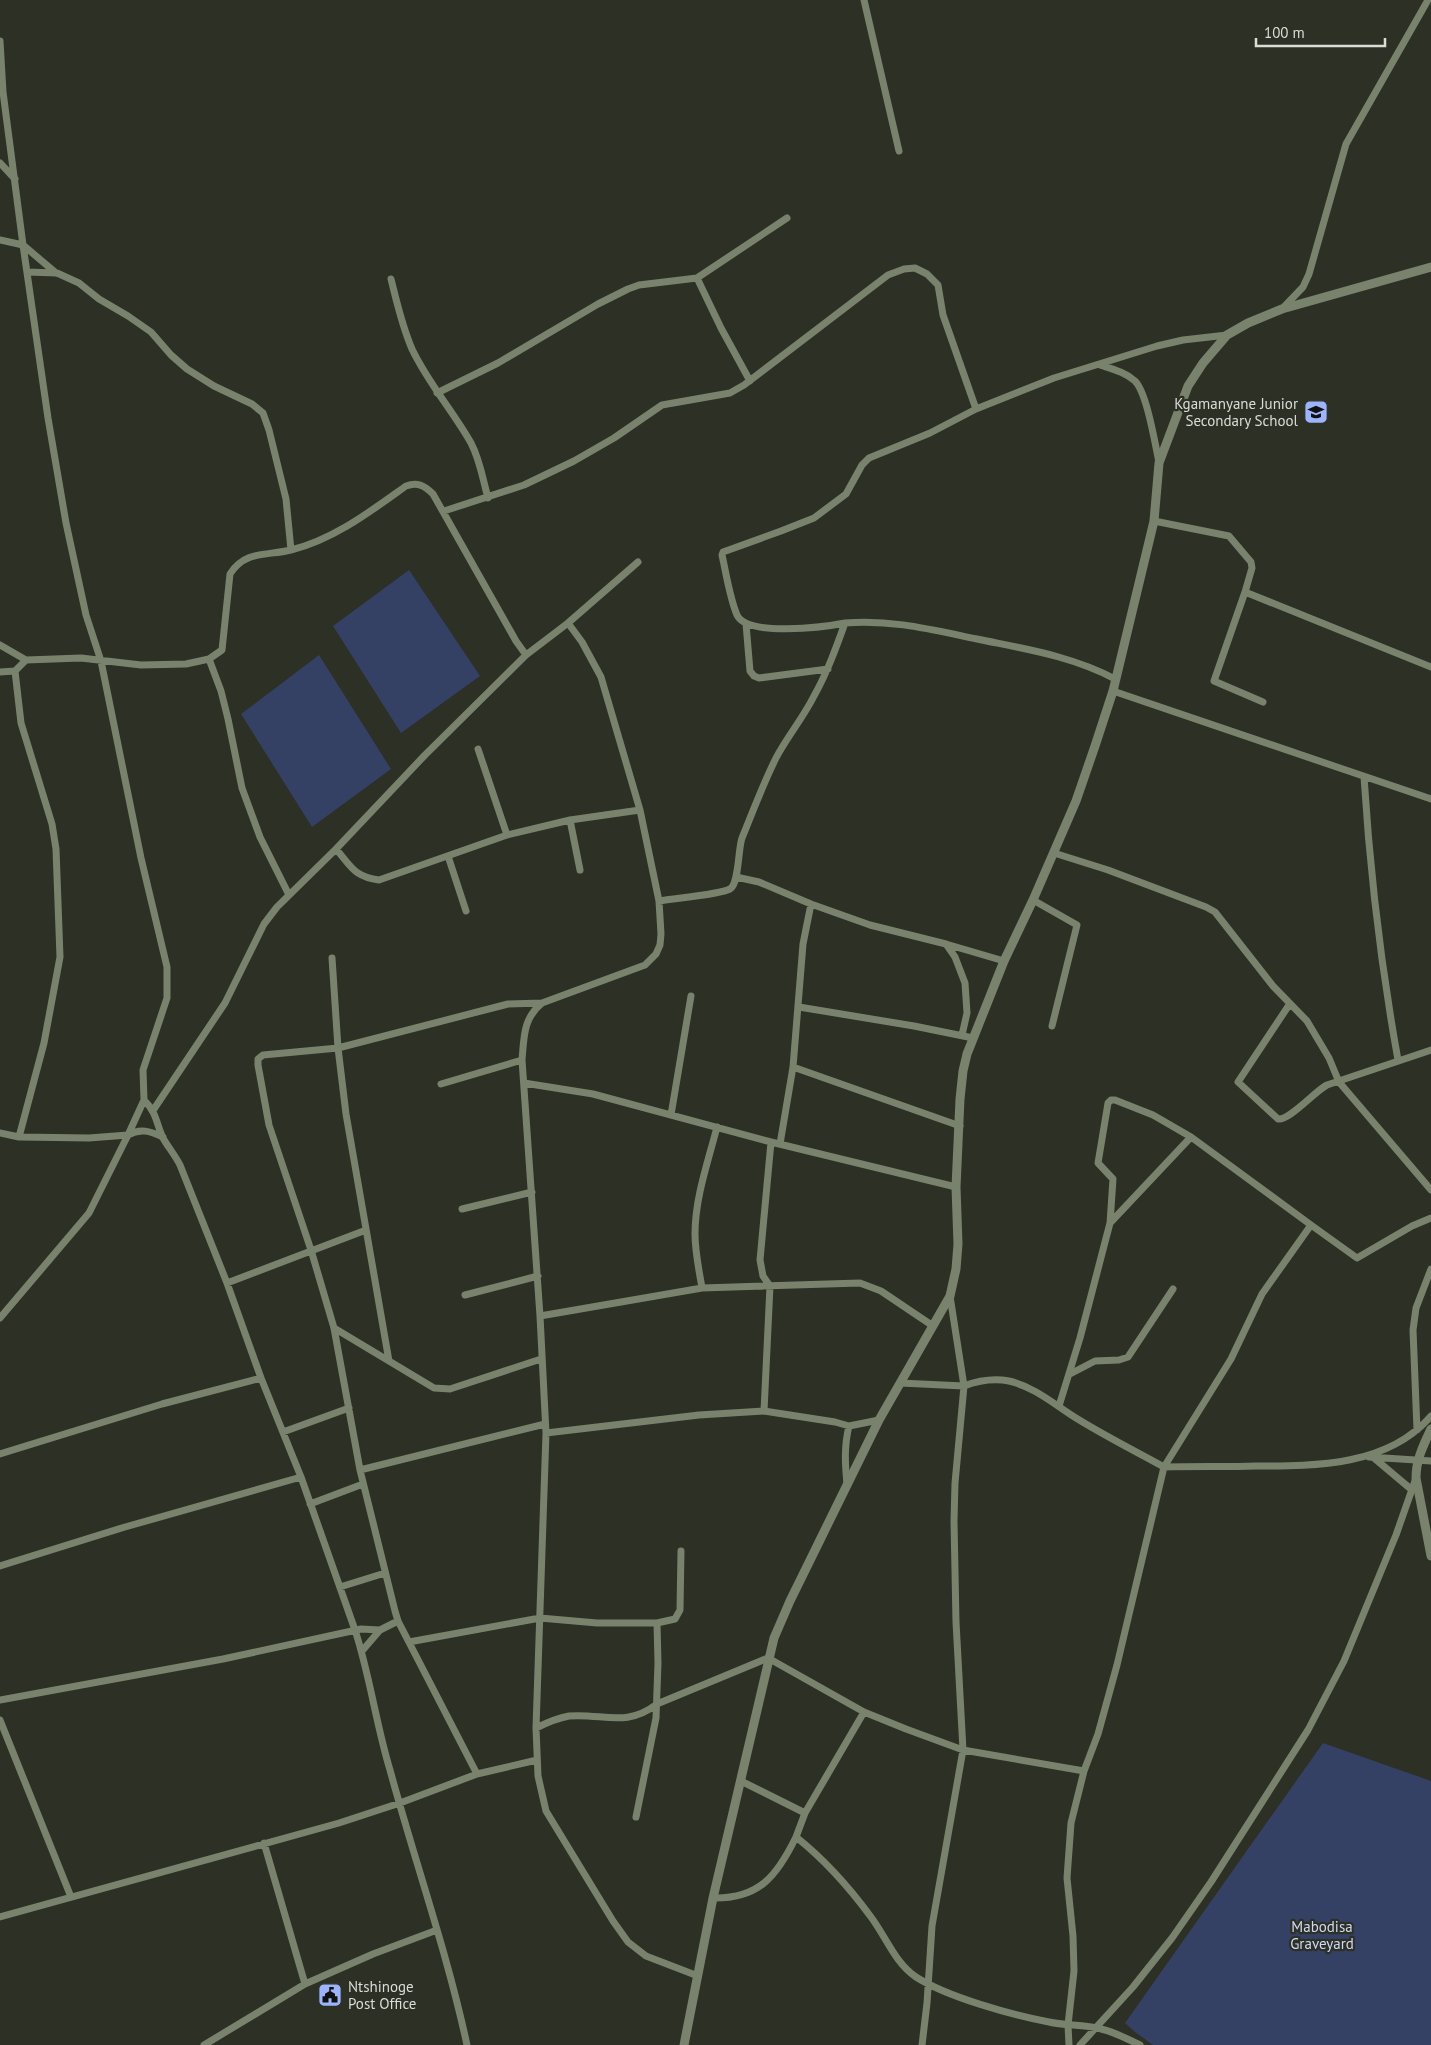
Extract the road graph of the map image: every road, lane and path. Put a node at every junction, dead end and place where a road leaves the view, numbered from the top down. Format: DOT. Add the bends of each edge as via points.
graph roads {
  1 [pos="864,0"];
  2 [pos="1428,0"];
  3 [pos="0,41"];
  4 [pos="899,151"];
  5 [pos="0,163"];
  6 [pos="16,180"];
  7 [pos="787,218"];
  8 [pos="0,240"];
  9 [pos="23,245"];
  10 [pos="1431,267"];
  11 [pos="27,272"];
  12 [pos="57,273"];
  13 [pos="697,278"];
  14 [pos="391,279"];
  15 [pos="1282,309"];
  16 [pos="1227,335"];
  17 [pos="1099,365"];
  18 [pos="750,381"];
  19 [pos="437,393"];
  20 [pos="976,408"];
  21 [pos="1159,463"];
  22 [pos="488,498"];
  23 [pos="444,511"];
  24 [pos="1154,521"];
  25 [pos="292,550"];
  26 [pos="638,562"];
  27 [pos="1245,592"];
  28 [pos="568,623"];
  29 [pos="846,623"];
  30 [pos="746,624"];
  31 [pos="0,646"];
  32 [pos="526,655"];
  33 [pos="209,659"];
  34 [pos="26,660"];
  35 [pos="101,661"];
  36 [pos="1431,667"];
  37 [pos="828,669"];
  38 [pos="15,671"];
  39 [pos="0,672"];
  40 [pos="1115,680"];
  41 [pos="1113,691"];
  42 [pos="1263,702"];
  43 [pos="478,749"];
  44 [pos="1364,777"];
  45 [pos="1431,799"];
  46 [pos="640,810"];
  47 [pos="570,820"];
  48 [pos="507,835"];
  49 [pos="336,849"];
  50 [pos="1054,853"];
  51 [pos="448,856"];
  52 [pos="580,870"];
  53 [pos="736,877"];
  54 [pos="289,895"];
  55 [pos="659,900"];
  56 [pos="1033,900"];
  57 [pos="811,904"];
  58 [pos="466,910"];
  59 [pos="946,944"];
  60 [pos="332,958"];
  61 [pos="1004,961"];
  62 [pos="691,996"];
  63 [pos="542,1003"];
  64 [pos="1289,1004"];
  65 [pos="799,1007"];
  66 [pos="1052,1026"];
  67 [pos="962,1035"];
  68 [pos="972,1038"];
  69 [pos="338,1048"];
  70 [pos="1431,1050"];
  71 [pos="522,1060"];
  72 [pos="1398,1060"];
  73 [pos="793,1067"];
  74 [pos="524,1082"];
  75 [pos="1339,1082"];
  76 [pos="441,1084"];
  77 [pos="144,1100"];
  78 [pos="154,1109"];
  79 [pos="671,1115"];
  80 [pos="960,1126"];
  81 [pos="717,1127"];
  82 [pos="0,1133"];
  83 [pos="128,1136"];
  84 [pos="19,1137"];
  85 [pos="163,1137"];
  86 [pos="1191,1137"];
  87 [pos="771,1142"];
  88 [pos="780,1144"];
  89 [pos="956,1187"];
  90 [pos="1431,1190"];
  91 [pos="532,1192"];
  92 [pos="462,1209"];
  93 [pos="1431,1218"];
  94 [pos="1110,1223"];
  95 [pos="1311,1225"];
  96 [pos="366,1230"];
  97 [pos="311,1250"];
  98 [pos="1431,1269"];
  99 [pos="538,1276"];
  100 [pos="227,1283"];
  101 [pos="770,1286"];
  102 [pos="702,1288"];
  103 [pos="1174,1289"];
  104 [pos="466,1295"];
  105 [pos="950,1296"];
  106 [pos="540,1316"];
  107 [pos="0,1318"];
  108 [pos="933,1326"];
  109 [pos="334,1328"];
  110 [pos="541,1359"];
  111 [pos="389,1361"];
  112 [pos="1070,1374"];
  113 [pos="261,1378"];
  114 [pos="900,1383"];
  115 [pos="964,1386"];
  116 [pos="1059,1406"];
  117 [pos="349,1408"];
  118 [pos="764,1411"];
  119 [pos="1431,1416"];
  120 [pos="879,1420"];
  121 [pos="545,1424"];
  122 [pos="848,1426"];
  123 [pos="1431,1429"];
  124 [pos="1417,1430"];
  125 [pos="283,1432"];
  126 [pos="546,1433"];
  127 [pos="0,1454"];
  128 [pos="1364,1457"];
  129 [pos="1373,1457"];
  130 [pos="1418,1459"];
  131 [pos="1431,1461"];
  132 [pos="1164,1466"];
  133 [pos="360,1470"];
  134 [pos="301,1477"];
  135 [pos="1416,1478"];
  136 [pos="363,1484"];
  137 [pos="847,1484"];
  138 [pos="1412,1490"];
  139 [pos="310,1504"];
  140 [pos="681,1550"];
  141 [pos="1431,1556"];
  142 [pos="0,1566"];
  143 [pos="385,1573"];
  144 [pos="340,1587"];
  145 [pos="540,1618"];
  146 [pos="398,1621"];
  147 [pos="657,1623"];
  148 [pos="355,1630"];
  149 [pos="380,1630"];
  150 [pos="409,1642"];
  151 [pos="362,1651"];
  152 [pos="768,1658"];
  153 [pos="0,1700"];
  154 [pos="657,1704"];
  155 [pos="864,1712"];
  156 [pos="0,1720"];
  157 [pos="536,1728"];
  158 [pos="963,1750"];
  159 [pos="537,1760"];
  160 [pos="1084,1771"];
  161 [pos="477,1774"];
  162 [pos="741,1781"];
  163 [pos="400,1804"];
  164 [pos="805,1813"];
  165 [pos="636,1817"];
  166 [pos="796,1837"];
  167 [pos="264,1843"];
  168 [pos="71,1897"];
  169 [pos="713,1898"];
  170 [pos="0,1917"];
  171 [pos="437,1930"];
  172 [pos="698,1976"];
  173 [pos="305,1984"];
  174 [pos="929,1985"];
  175 [pos="1068,2024"];
  176 [pos="1096,2028"];
  177 [pos="204,2045"];
  178 [pos="467,2045"];
  179 [pos="684,2045"];
  180 [pos="922,2045"];
  181 [pos="1068,2045"];
  182 [pos="1080,2045"];
  183 [pos="1140,2045"];
  1 -- 4 [label="street"];
  2 -- 15 [label="street" via="1346,144 1309,274 1303,287"];
  3 -- 6 [label="street" via="3,92"];
  5 -- 6 [label="street"];
  6 -- 9 [label="street"];
  7 -- 13 [label="street"];
  8 -- 9 [label="street"];
  9 -- 11 [label="street"];
  9 -- 12 [label="street"];
  10 -- 15 [label="street"];
  11 -- 12 [label="street"];
  11 -- 35 [label="street" via="66,523 86,615"];
  12 -- 25 [label="street" via="79,283 151,332 187,369 263,413 286,499"];
  13 -- 18 [label="street"];
  13 -- 19 [label="street" via="628,288 498,363"];
  14 -- 19 [label="street" via="401,320"];
  15 -- 16 [label="street"];
  16 -- 17 [label="street" via="1183,340"];
  16 -- 21 [label="street" via="1188,386"];
  17 -- 20 [label="street" via="1054,378"];
  17 -- 21 [label="street" via="1123,373 1136,382 1144,395"];
  18 -- 20 [label="street" via="888,275 915,268 938,284 944,315"];
  18 -- 22 [label="street" via="730,393 662,405 574,462"];
  19 -- 22 [label="street" via="472,445"];
  20 -- 30 [label="street" via="930,433 869,458 846,494 814,518 723,552 738,617"];
  21 -- 24 [label="street"];
  22 -- 23 [label="street"];
  23 -- 25 [label="street" via="425,486 414,483 343,527"];
  23 -- 32 [label="street"];
  24 -- 27 [label="street" via="1229,536 1251,562"];
  24 -- 40 [label="street"];
  25 -- 33 [label="street" via="245,558 235,565 230,574 222,650"];
  26 -- 28 [label="street"];
  27 -- 36 [label="street"];
  27 -- 42 [label="street" via="1214,681"];
  28 -- 32 [label="street"];
  28 -- 46 [label="street" via="579,636 601,677"];
  29 -- 30 [label="street" via="790,629"];
  29 -- 37 [label="street"];
  29 -- 40 [label="street" via="906,624 1058,656 1096,669"];
  30 -- 37 [label="street" via="750,671 754,676"];
  31 -- 34 [label="street"];
  32 -- 49 [label="street"];
  33 -- 35 [label="street" via="186,664 141,665"];
  33 -- 54 [label="street" via="223,700 242,788 260,836"];
  34 -- 35 [label="street" via="66,658"];
  34 -- 38 [label="street"];
  35 -- 77 [label="street" via="167,968 167,998 143,1070"];
  37 -- 53 [label="street" via="776,757 741,842"];
  38 -- 39 [label="street"];
  38 -- 84 [label="street" via="21,723 52,824 56,849 60,957 44,1043"];
  40 -- 41 [label="street"];
  41 -- 44 [label="street"];
  41 -- 50 [label="street" via="1076,801"];
  43 -- 48 [label="street"];
  44 -- 45 [label="street"];
  44 -- 72 [label="street" via="1369,857 1384,984"];
  46 -- 47 [label="street"];
  46 -- 55 [label="street"];
  47 -- 48 [label="street"];
  47 -- 52 [label="street"];
  48 -- 51 [label="street"];
  49 -- 51 [label="street" via="358,874 379,880"];
  49 -- 54 [label="street"];
  50 -- 56 [label="street"];
  50 -- 64 [label="street" via="1206,907 1222,920"];
  51 -- 58 [label="street"];
  53 -- 55 [label="street" via="730,889"];
  53 -- 57 [label="street" via="759,882"];
  54 -- 78 [label="street" via="264,924 221,1009"];
  55 -- 63 [label="street" via="660,945 652,959 644,965"];
  56 -- 61 [label="street"];
  56 -- 66 [label="street" via="1077,925"];
  57 -- 59 [label="street" via="870,925"];
  57 -- 65 [label="street" via="803,944"];
  59 -- 61 [label="street"];
  59 -- 67 [label="street" via="965,984 967,1013"];
  60 -- 69 [label="street"];
  61 -- 68 [label="street"];
  62 -- 79 [label="street"];
  63 -- 69 [label="street" via="508,1004"];
  63 -- 71 [label="street" via="528,1020"];
  64 -- 75 [label="street" via="1319,1039"];
  64 -- 75 [label="street" via="1239,1078 1239,1086 1282,1120 1318,1090"];
  65 -- 67 [label="street"];
  65 -- 73 [label="street"];
  67 -- 68 [label="street"];
  68 -- 80 [label="street" via="963,1072"];
  69 -- 96 [label="street"];
  69 -- 97 [label="street" via="263,1055 258,1059 269,1125"];
  70 -- 72 [label="street"];
  71 -- 74 [label="street"];
  71 -- 76 [label="street"];
  72 -- 75 [label="street"];
  73 -- 80 [label="street"];
  73 -- 88 [label="street"];
  74 -- 79 [label="street" via="593,1094"];
  74 -- 91 [label="street"];
  75 -- 90 [label="street"];
  77 -- 78 [label="street"];
  77 -- 83 [label="street"];
  78 -- 85 [label="street"];
  79 -- 81 [label="street"];
  80 -- 89 [label="street"];
  81 -- 87 [label="street"];
  81 -- 102 [label="street" via="695,1222"];
  82 -- 84 [label="street"];
  83 -- 84 [label="street"];
  83 -- 85 [label="street" via="144,1130"];
  83 -- 107 [label="street" via="89,1213"];
  85 -- 100 [label="street" via="180,1164"];
  86 -- 94 [label="street"];
  86 -- 94 [label="street" via="1154,1115 1115,1100 1108,1103 1098,1163 1113,1179"];
  86 -- 95 [label="street"];
  87 -- 88 [label="street"];
  87 -- 101 [label="street" via="760,1260 763,1276"];
  88 -- 89 [label="street"];
  89 -- 105 [label="street" via="958,1244"];
  91 -- 92 [label="street"];
  91 -- 99 [label="street"];
  93 -- 95 [label="street" via="1357,1258"];
  94 -- 112 [label="street"];
  95 -- 132 [label="street" via="1262,1294 1231,1359"];
  96 -- 97 [label="street"];
  96 -- 111 [label="street"];
  97 -- 100 [label="street"];
  97 -- 109 [label="street"];
  98 -- 124 [label="street" via="1416,1308 1413,1330"];
  99 -- 104 [label="street"];
  99 -- 106 [label="street"];
  100 -- 113 [label="street"];
  101 -- 102 [label="street"];
  101 -- 108 [label="street" via="864,1284 881,1291"];
  101 -- 118 [label="street"];
  102 -- 106 [label="street"];
  103 -- 112 [label="street" via="1128,1357 1087,1363"];
  105 -- 108 [label="street"];
  105 -- 115 [label="street"];
  106 -- 110 [label="street"];
  108 -- 114 [label="street"];
  109 -- 111 [label="street"];
  109 -- 117 [label="street"];
  110 -- 111 [label="street" via="445,1390 434,1388"];
  110 -- 121 [label="street"];
  112 -- 116 [label="street"];
  113 -- 125 [label="street"];
  113 -- 127 [label="street" via="162,1404"];
  114 -- 115 [label="street"];
  114 -- 120 [label="street"];
  115 -- 116 [label="street" via="987,1379 1012,1382"];
  115 -- 158 [label="street" via="954,1521"];
  116 -- 132 [label="street"];
  117 -- 125 [label="street"];
  117 -- 133 [label="street"];
  118 -- 122 [label="street"];
  118 -- 126 [label="street"];
  119 -- 124 [label="street"];
  120 -- 122 [label="street"];
  120 -- 137 [label="street"];
  121 -- 126 [label="street"];
  121 -- 133 [label="street"];
  122 -- 137 [label="street" via="844,1458"];
  123 -- 130 [label="street"];
  124 -- 128 [label="street" via="1398,1444"];
  125 -- 134 [label="street"];
  126 -- 145 [label="street"];
  128 -- 129 [label="street"];
  128 -- 132 [label="street" via="1292,1466"];
  129 -- 130 [label="street"];
  129 -- 138 [label="street"];
  130 -- 131 [label="street"];
  130 -- 135 [label="street"];
  132 -- 160 [label="street" via="1117,1665"];
  133 -- 136 [label="street"];
  134 -- 139 [label="street"];
  134 -- 142 [label="street"];
  135 -- 138 [label="street"];
  135 -- 141 [label="street"];
  136 -- 139 [label="street"];
  136 -- 143 [label="street"];
  137 -- 152 [label="street" via="790,1601"];
  138 -- 176 [label="street" via="1344,1661 1308,1730 1172,1938"];
  139 -- 144 [label="street"];
  140 -- 147 [label="street" via="680,1610 675,1619"];
  143 -- 144 [label="street"];
  143 -- 146 [label="street"];
  144 -- 148 [label="street"];
  145 -- 147 [label="street" via="597,1623"];
  145 -- 150 [label="street"];
  145 -- 157 [label="street"];
  146 -- 149 [label="street"];
  146 -- 150 [label="street"];
  147 -- 154 [label="street"];
  148 -- 149 [label="street"];
  148 -- 151 [label="street"];
  148 -- 153 [label="street" via="223,1659"];
  149 -- 151 [label="street"];
  150 -- 161 [label="street"];
  151 -- 163 [label="street" via="385,1754"];
  152 -- 154 [label="street"];
  152 -- 155 [label="street"];
  152 -- 162 [label="street"];
  154 -- 157 [label="street" via="635,1716 570,1716"];
  154 -- 165 [label="street"];
  155 -- 158 [label="street"];
  155 -- 164 [label="street"];
  156 -- 168 [label="street"];
  157 -- 159 [label="street"];
  158 -- 160 [label="street"];
  158 -- 174 [label="street" via="932,1926"];
  159 -- 161 [label="street"];
  159 -- 172 [label="street" via="546,1811 628,1942 646,1956"];
  160 -- 175 [label="street" via="1067,1850 1074,1952"];
  161 -- 163 [label="street"];
  162 -- 164 [label="street"];
  162 -- 169 [label="street"];
  163 -- 167 [label="street"];
  163 -- 171 [label="street"];
  164 -- 166 [label="street"];
  166 -- 169 [label="street" via="766,1882 739,1897"];
  166 -- 174 [label="street" via="841,1878 873,1918 895,1955 908,1970"];
  167 -- 168 [label="street"];
  167 -- 173 [label="street"];
  168 -- 170 [label="street"];
  169 -- 172 [label="street"];
  171 -- 173 [label="street"];
  171 -- 178 [label="street"];
  172 -- 179 [label="street"];
  173 -- 177 [label="street"];
  174 -- 175 [label="street" via="1029,2018"];
  174 -- 180 [label="street"];
  175 -- 176 [label="street"];
  175 -- 181 [label="street"];
  176 -- 182 [label="street"];
  176 -- 183 [label="street"];
}
